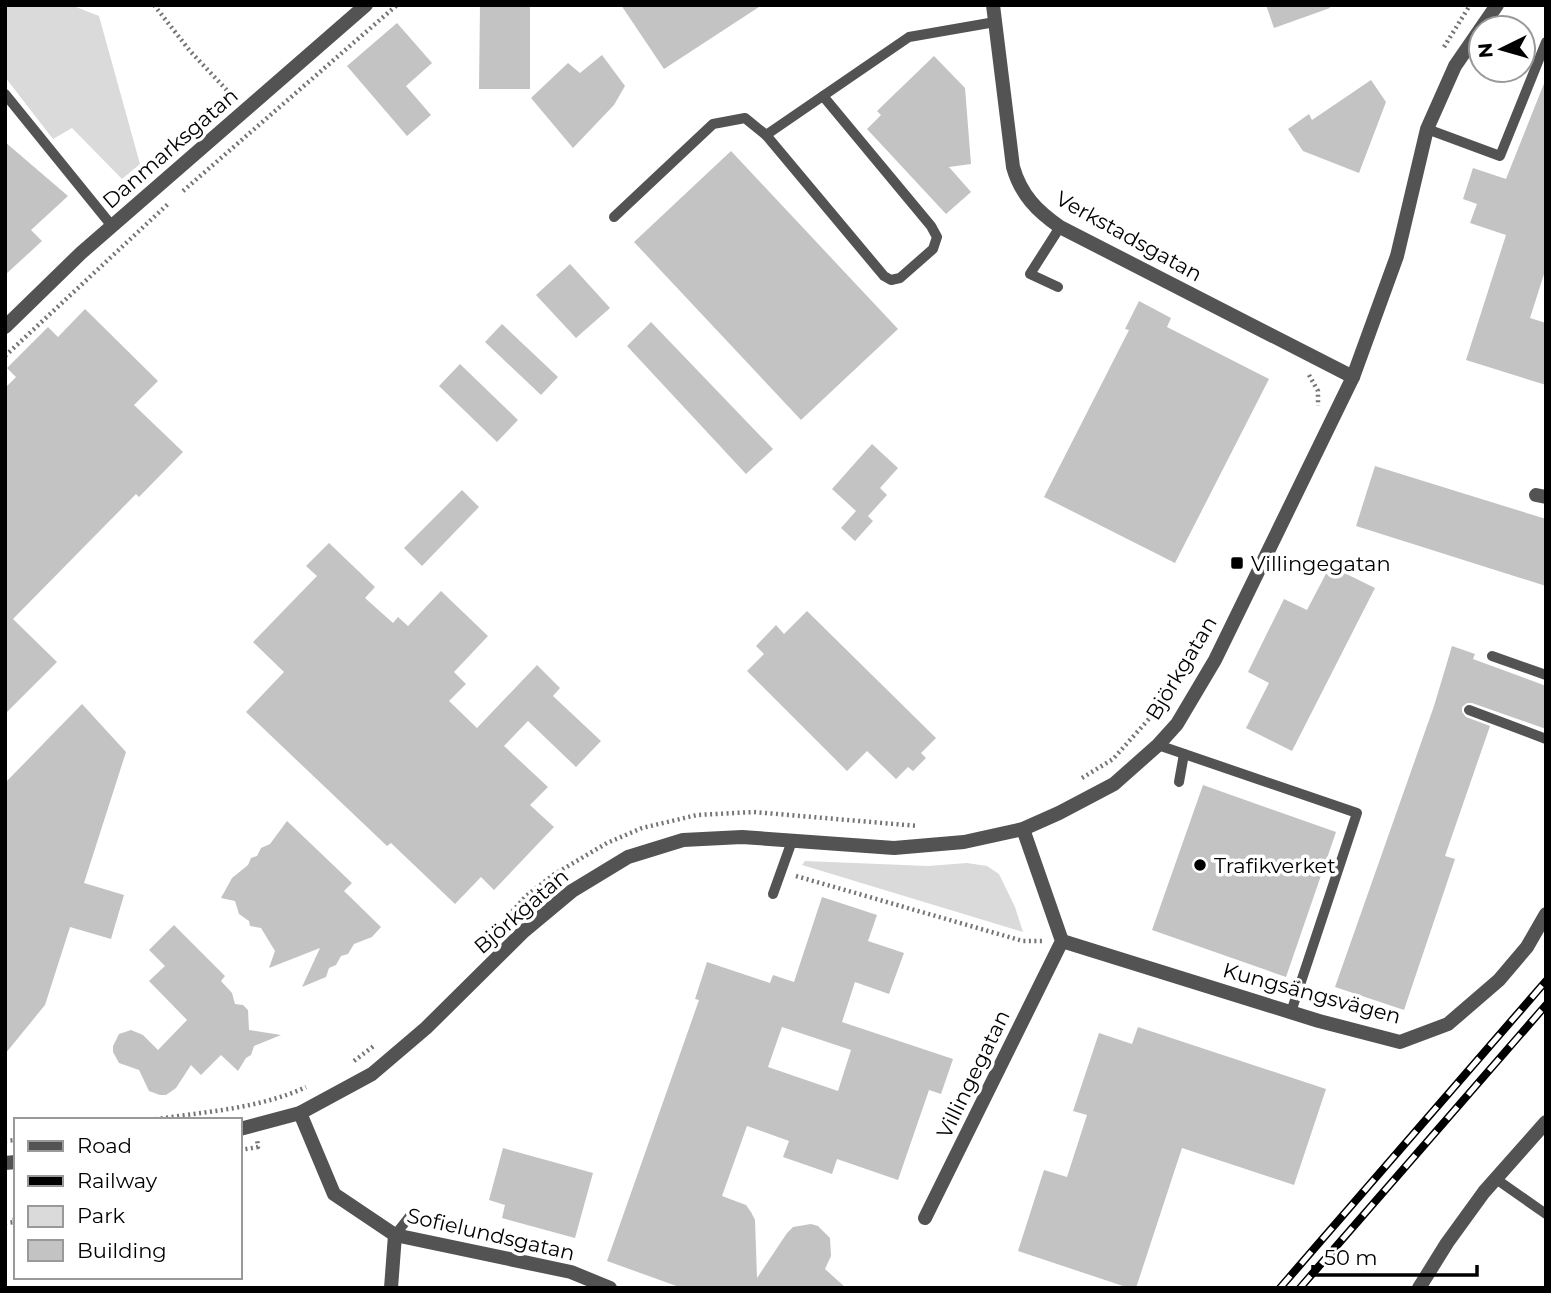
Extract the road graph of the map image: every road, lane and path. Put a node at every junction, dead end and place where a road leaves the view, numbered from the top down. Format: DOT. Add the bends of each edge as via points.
graph roads {
  1 [pos="154,5"];
  2 [pos="366,5"];
  3 [pos="397,5"];
  4 [pos="993,5"];
  5 [pos="1470,5"];
  6 [pos="1497,5"];
  7 [pos="995,22"];
  8 [pos="1546,42"];
  9 [pos="1443,49"];
  10 [pos="5,94"];
  11 [pos="823,96"];
  12 [pos="245,110"];
  13 [pos="1427,129"];
  14 [pos="766,135"];
  15 [pos="614,217"];
  16 [pos="112,226"];
  17 [pos="1060,227"];
  18 [pos="1058,287"];
  19 [pos="5,327"];
  20 [pos="5,356"];
  21 [pos="1335,368"];
  22 [pos="1353,377"];
  23 [pos="1312,417"];
  24 [pos="1492,656"];
  25 [pos="1546,675"];
  26 [pos="1182,682"];
  27 [pos="1469,710"];
  28 [pos="1546,739"];
  29 [pos="1158,745"];
  30 [pos="1184,754"];
  31 [pos="1179,782"];
  32 [pos="1074,783"];
  33 [pos="922,826"];
  34 [pos="1023,829"];
  35 [pos="792,841"];
  36 [pos="781,871"];
  37 [pos="773,894"];
  38 [pos="1546,915"];
  39 [pos="486,941"];
  40 [pos="1062,941"];
  41 [pos="1291,1012"];
  42 [pos="382,1040"];
  43 [pos="352,1063"];
  44 [pos="317,1083"];
  45 [pos="300,1113"];
  46 [pos="162,1118"];
  47 [pos="1546,1122"];
  48 [pos="242,1128"];
  49 [pos="1496,1178"];
  50 [pos="1546,1214"];
  51 [pos="410,1216"];
  52 [pos="925,1218"];
  53 [pos="395,1235"];
  54 [pos="391,1288"];
  55 [pos="610,1288"];
  56 [pos="1419,1288"];
  1 -- 12 [label="path"];
  2 -- 12 [label="street, Danmarksgatan"];
  3 -- 20 [label="path" via="167,205"];
  4 -- 7 [label="street, Verkstadsgatan"];
  5 -- 9 [label="path"];
  6 -- 13 [label="street, Björkgatan" via="1454,66"];
  7 -- 11 [label="lane" via="909,37"];
  7 -- 17 [label="street, Verkstadsgatan" via="1018,184 1027,199"];
  8 -- 13 [label="lane" via="1500,156"];
  10 -- 16 [label="lane"];
  11 -- 14 [label="lane"];
  11 -- 14 [label="lane" via="937,237 933,249 900,278 884,276"];
  12 -- 16 [label="street, Danmarksgatan"];
  13 -- 22 [label="street, Björkgatan" via="1397,256"];
  14 -- 15 [label="lane" via="746,118 713,124"];
  16 -- 19 [label="street, Danmarksgatan"];
  17 -- 18 [label="lane" via="1030,274"];
  17 -- 21 [label="street, Verkstadsgatan"];
  21 -- 22 [label="street, Verkstadsgatan"];
  21 -- 23 [label="path"];
  22 -- 29 [label="street, Björkgatan" via="1215,660 1177,724"];
  24 -- 25 [label="lane"];
  26 -- 32 [label="path" via="1113,759"];
  27 -- 28 [label="lane"];
  29 -- 30 [label="lane"];
  29 -- 34 [label="street, Björkgatan" via="1114,784"];
  30 -- 31 [label="lane"];
  30 -- 41 [label="lane" via="1357,813"];
  33 -- 39 [label="path" via="754,812 697,815 642,828 553,875 526,896"];
  34 -- 35 [label="street, Björkgatan" via="964,842 894,848"];
  34 -- 40 [label="street"];
  35 -- 36 [label="lane"];
  35 -- 45 [label="street, Björkgatan" via="743,836 683,840 628,857 572,891 534,923 372,1074"];
  36 -- 37 [label="lane"];
  36 -- 40 [label="path" via="1023,941"];
  38 -- 41 [label="street, Kungsängsvägen" via="1528,947 1499,980 1448,1024 1400,1042"];
  40 -- 41 [label="street, Kungsängsvägen"];
  40 -- 52 [label="street, Villingegatan"];
  42 -- 43 [label="path"];
  44 -- 46 [label="path" via="250,1104"];
  45 -- 48 [label="street, Björkgatan"];
  45 -- 53 [label="street, Sofielundsgatan" via="334,1194"];
  47 -- 49 [label="street"];
  49 -- 50 [label="lane"];
  49 -- 56 [label="street"];
  51 -- 53 [label="lane"];
  53 -- 54 [label="street"];
  53 -- 55 [label="street, Sofielundsgatan" via="571,1272"];
}
